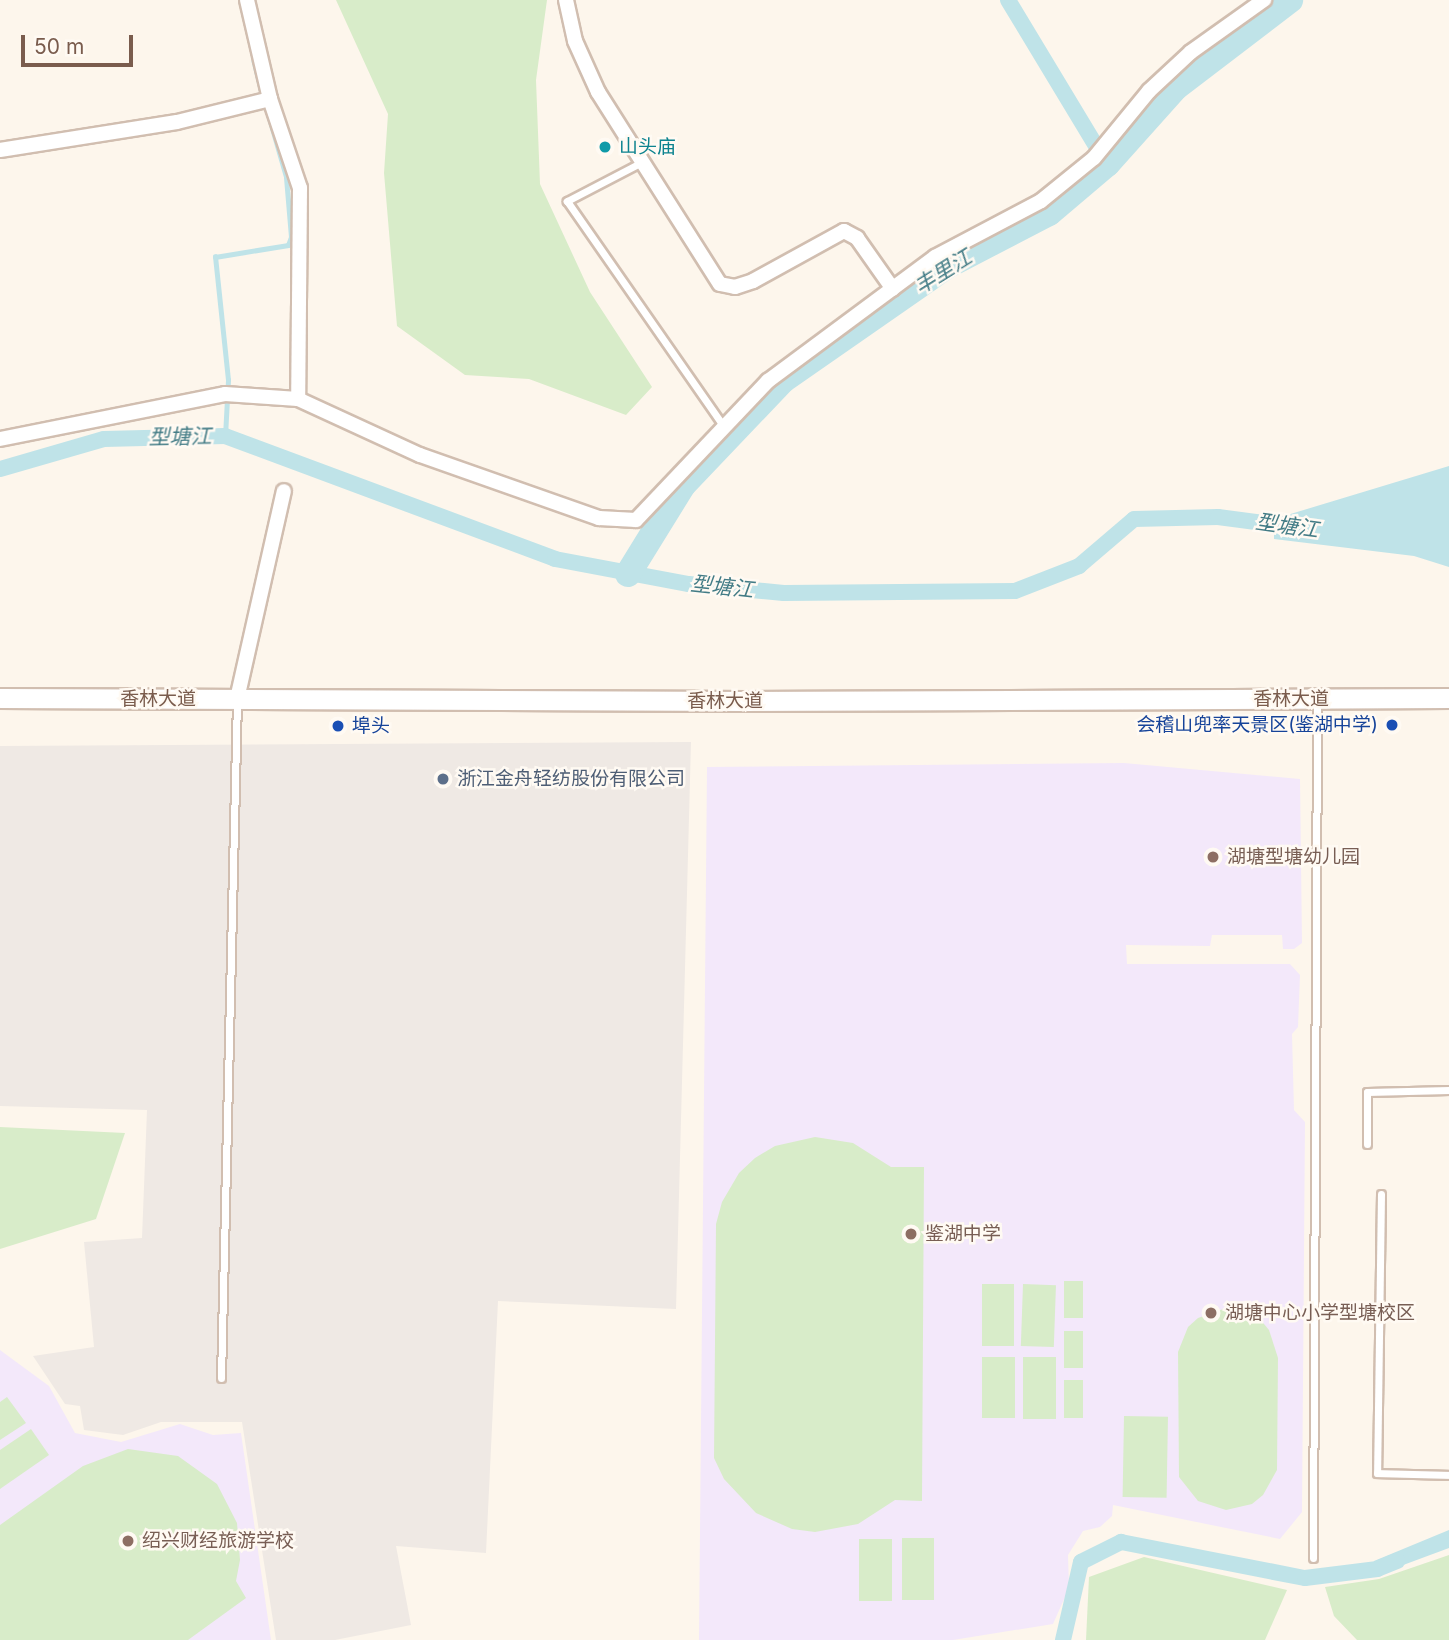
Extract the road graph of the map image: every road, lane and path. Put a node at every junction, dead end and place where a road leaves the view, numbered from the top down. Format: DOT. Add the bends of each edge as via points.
graph roads {
  1 [pos="247,0"];
  2 [pos="566,0"];
  3 [pos="1264,0"];
  4 [pos="263,101"];
  5 [pos="0,150"];
  6 [pos="642,162"];
  7 [pos="893,289"];
  8 [pos="298,399"];
  9 [pos="724,427"];
  10 [pos="0,439"];
  11 [pos="284,491"];
  12 [pos="0,698"];
  13 [pos="1317,698"];
  14 [pos="1449,698"];
  15 [pos="237,699"];
  16 [pos="1449,1090"];
  17 [pos="1367,1144"];
  18 [pos="1381,1194"];
  19 [pos="221,1378"];
  20 [pos="1449,1475"];
  21 [pos="1313,1558"];
  1 -- 4 [label="street"];
  2 -- 6 [label="street" via="575,41 598,92"];
  3 -- 7 [label="street" via="1191,52 1149,91 1094,158 1041,201 935,257"];
  4 -- 5 [label="street" via="177,122"];
  4 -- 8 [label="street" via="300,187"];
  6 -- 7 [label="street" via="720,284 735,287 753,281 844,231 858,238"];
  6 -- 9 [label="lane" via="567,201"];
  7 -- 9 [label="street" via="768,381"];
  8 -- 9 [label="street" via="420,455 599,518 636,520"];
  8 -- 10 [label="street" via="228,393"];
  11 -- 15 [label="street"];
  12 -- 15 [label="main road, 香林大道"];
  13 -- 14 [label="main road, 香林大道"];
  13 -- 15 [label="main road, 香林大道"];
  13 -- 21 [label="lane"];
  15 -- 19 [label="lane"];
  16 -- 17 [label="lane" via="1367,1092"];
  18 -- 20 [label="lane" via="1377,1473"];
}
